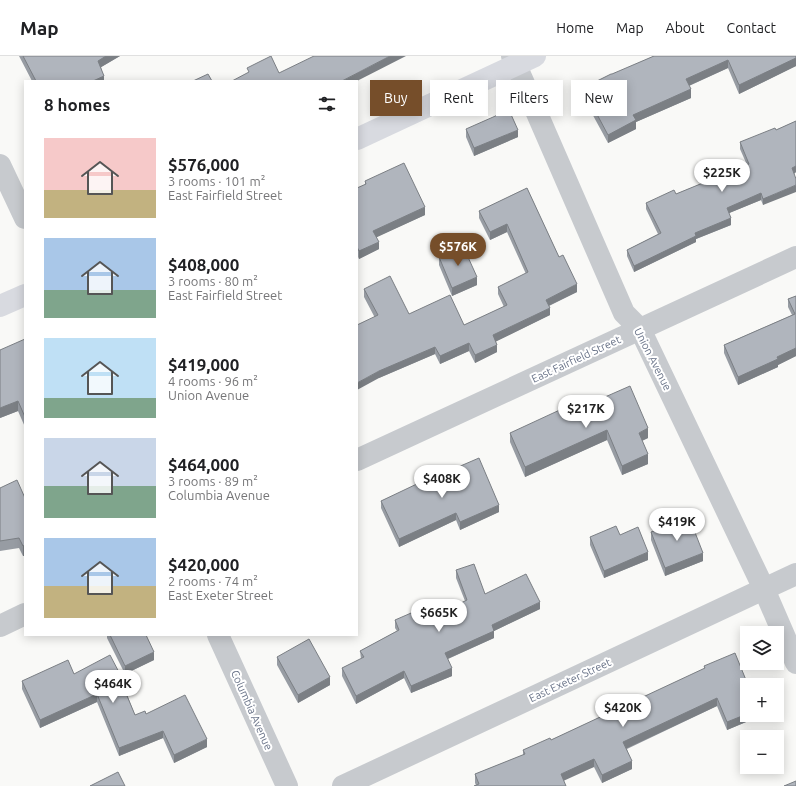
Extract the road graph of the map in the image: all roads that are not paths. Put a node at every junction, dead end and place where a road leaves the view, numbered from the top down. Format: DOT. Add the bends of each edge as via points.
graph roads {
  1 [pos="536,56"];
  2 [pos="514,60"];
  3 [pos="358,139"];
  4 [pos="0,165"];
  5 [pos="24,216"];
  6 [pos="796,257"];
  7 [pos="24,295"];
  8 [pos="0,306"];
  9 [pos="640,329"];
  10 [pos="358,460"];
  11 [pos="796,574"];
  12 [pos="764,589"];
  13 [pos="24,614"];
  14 [pos="0,626"];
  15 [pos="218,636"];
  16 [pos="796,663"];
  17 [pos="287,786"];
  18 [pos="343,786"];
  1 -- 2 [label="street"];
  2 -- 3 [label="street"];
  2 -- 9 [label="street, Union Avenue" via="624,313"];
  4 -- 5 [label="street"];
  6 -- 9 [label="street, East Fairfield Street"];
  7 -- 8 [label="street"];
  9 -- 10 [label="street, East Fairfield Street"];
  9 -- 12 [label="street, Union Avenue"];
  11 -- 12 [label="street, East Exeter Street"];
  12 -- 16 [label="street, Union Avenue"];
  12 -- 18 [label="street, East Exeter Street"];
  13 -- 14 [label="street"];
  15 -- 17 [label="street, Columbia Avenue"];
}
